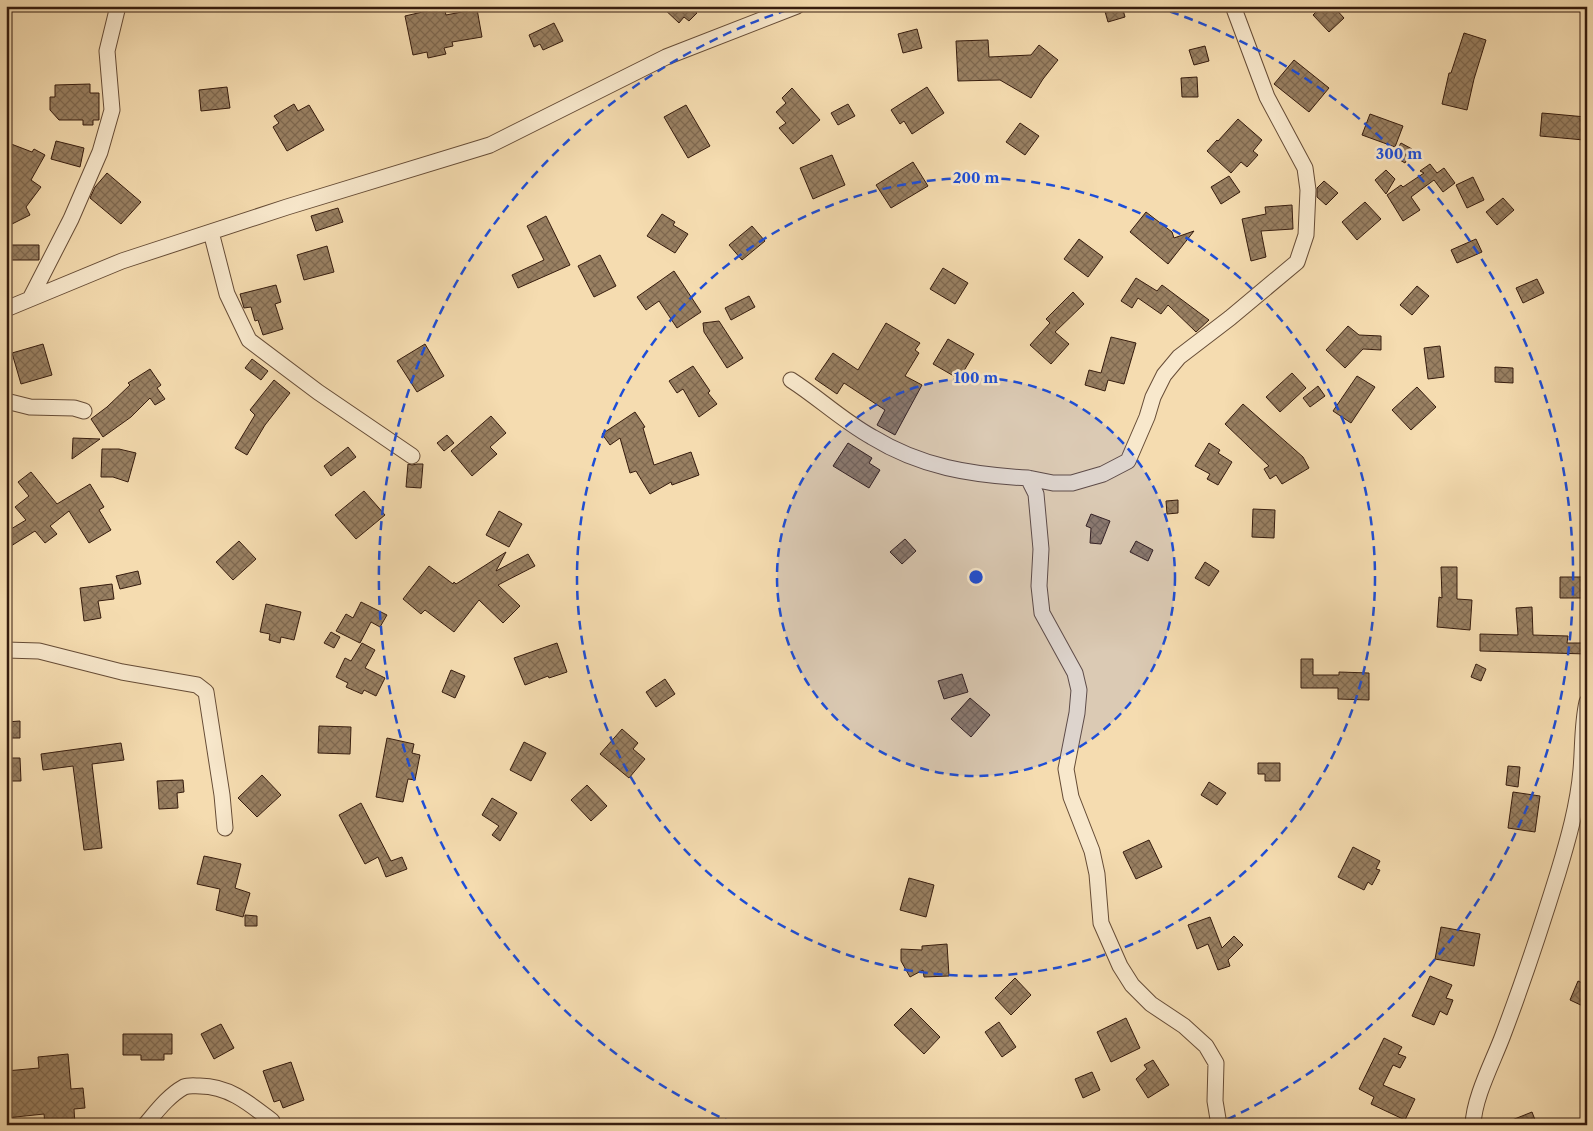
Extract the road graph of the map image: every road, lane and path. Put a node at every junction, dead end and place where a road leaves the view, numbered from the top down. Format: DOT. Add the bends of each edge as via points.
graph roads {
  1 [pos="118,6"];
  2 [pos="797,6"];
  3 [pos="1233,6"];
  4 [pos="211,232"];
  5 [pos="30,298"];
  6 [pos="6,309"];
  7 [pos="791,380"];
  8 [pos="6,401"];
  9 [pos="84,411"];
  10 [pos="412,456"];
  11 [pos="1028,478"];
  12 [pos="6,650"];
  13 [pos="1587,702"];
  14 [pos="225,828"];
  15 [pos="272,1121"];
  16 [pos="145,1125"];
  17 [pos="1219,1125"];
  18 [pos="1473,1125"];
  1 -- 5 [label="street" via="107,51 112,110 100,152 72,219"];
  2 -- 4 [label="street" via="666,57 490,145"];
  3 -- 11 [label="street" via="1267,97 1305,168 1308,190 1306,236 1297,262 1179,357 1164,375 1128,461 1103,474 1072,483"];
  4 -- 5 [label="street" via="122,261"];
  4 -- 10 [label="street" via="227,294 249,340"];
  5 -- 6 [label="street"];
  7 -- 11 [label="street" via="872,438 910,457 971,472"];
  8 -- 9 [label="street" via="30,407"];
  11 -- 17 [label="street" via="1036,494 1042,613 1075,673 1079,690 1066,769 1071,797 1092,851 1101,923 1132,985 1151,1004 1184,1026 1206,1046 1216,1063 1215,1101"];
  12 -- 14 [label="street" via="39,652 122,672 197,684 206,692"];
  13 -- 18 [label="street" via="1581,771 1558,873 1528,968 1479,1096"];
  15 -- 16 [label="street" via="224,1089 186,1086 166,1100"];
}
